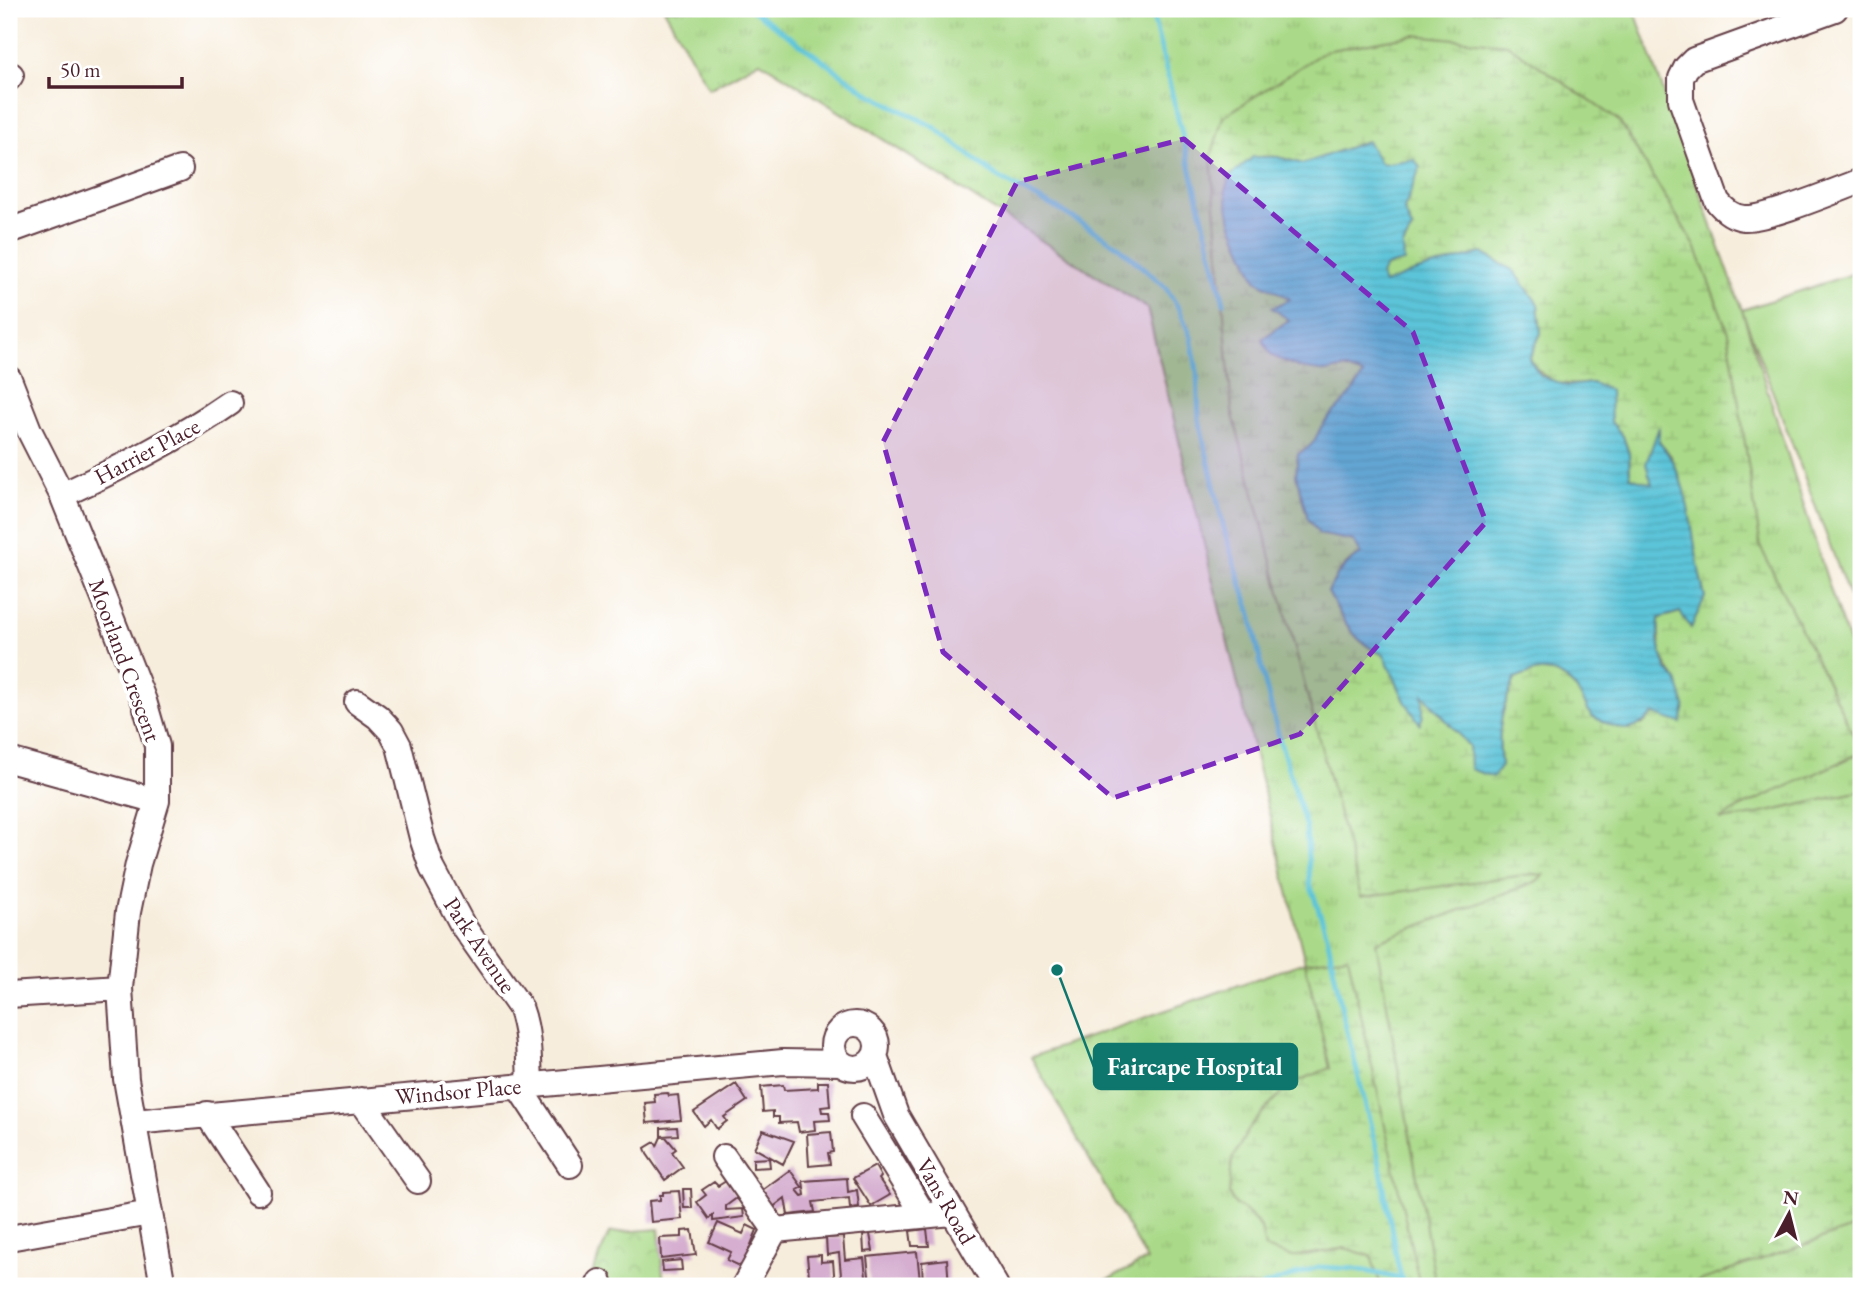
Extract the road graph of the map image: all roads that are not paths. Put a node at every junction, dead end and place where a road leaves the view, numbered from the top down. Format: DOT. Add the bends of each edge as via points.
graph roads {
  1 [pos="1835,9"];
  2 [pos="180,169"];
  3 [pos="1861,181"];
  4 [pos="9,231"];
  5 [pos="9,379"];
  6 [pos="230,403"];
  7 [pos="19,434"];
  8 [pos="62,495"];
  9 [pos="357,702"];
  10 [pos="9,760"];
  11 [pos="157,801"];
  12 [pos="120,988"];
  13 [pos="9,995"];
  14 [pos="836,1035"];
  15 [pos="783,1062"];
  16 [pos="858,1063"];
  17 [pos="524,1085"];
  18 [pos="361,1100"];
  19 [pos="206,1114"];
  20 [pos="863,1116"];
  21 [pos="134,1122"];
  22 [pos="724,1157"];
  23 [pos="569,1165"];
  24 [pos="418,1181"];
  25 [pos="258,1192"];
  26 [pos="150,1213"];
  27 [pos="951,1213"];
  28 [pos="925,1214"];
  29 [pos="775,1230"];
  30 [pos="9,1238"];
  31 [pos="163,1286"];
  32 [pos="744,1286"];
  33 [pos="996,1286"];
  1 -- 3 [label="street" via="1694,60 1679,88 1717,201 1729,213 1758,217"];
  2 -- 4 [label="street"];
  5 -- 7 [label="street, Moorland Crescent"];
  6 -- 8 [label="street, Harrier Place" via="130,463"];
  7 -- 8 [label="street, Moorland Crescent"];
  8 -- 11 [label="street, Moorland Crescent" via="153,729 159,768"];
  9 -- 17 [label="street, Park Avenue" via="391,731 432,868 463,926 520,1007 526,1031"];
  10 -- 11 [label="street"];
  11 -- 12 [label="street, Moorland Crescent" via="131,900"];
  12 -- 13 [label="street"];
  12 -- 21 [label="street, Moorland Crescent"];
  14 -- 15 [label="street, Windsor Place"];
  14 -- 16 [label="street" via="835,1055"];
  14 -- 16 [label="street" via="850,1024 864,1026 876,1037 878,1047"];
  15 -- 16 [label="street, Windsor Place"];
  15 -- 17 [label="street, Windsor Place"];
  16 -- 27 [label="street, Vans Road" via="868,1085 897,1115"];
  17 -- 18 [label="street, Windsor Place"];
  17 -- 23 [label="street"];
  18 -- 19 [label="street, Windsor Place"];
  18 -- 24 [label="street"];
  19 -- 21 [label="street, Windsor Place"];
  19 -- 25 [label="street"];
  20 -- 28 [label="street"];
  21 -- 26 [label="street, Moorland Crescent"];
  22 -- 29 [label="street"];
  26 -- 30 [label="street"];
  26 -- 31 [label="street, Moorland Crescent"];
  27 -- 28 [label="street"];
  27 -- 33 [label="street, Vans Road"];
  28 -- 29 [label="street"];
  29 -- 32 [label="street"];
}
